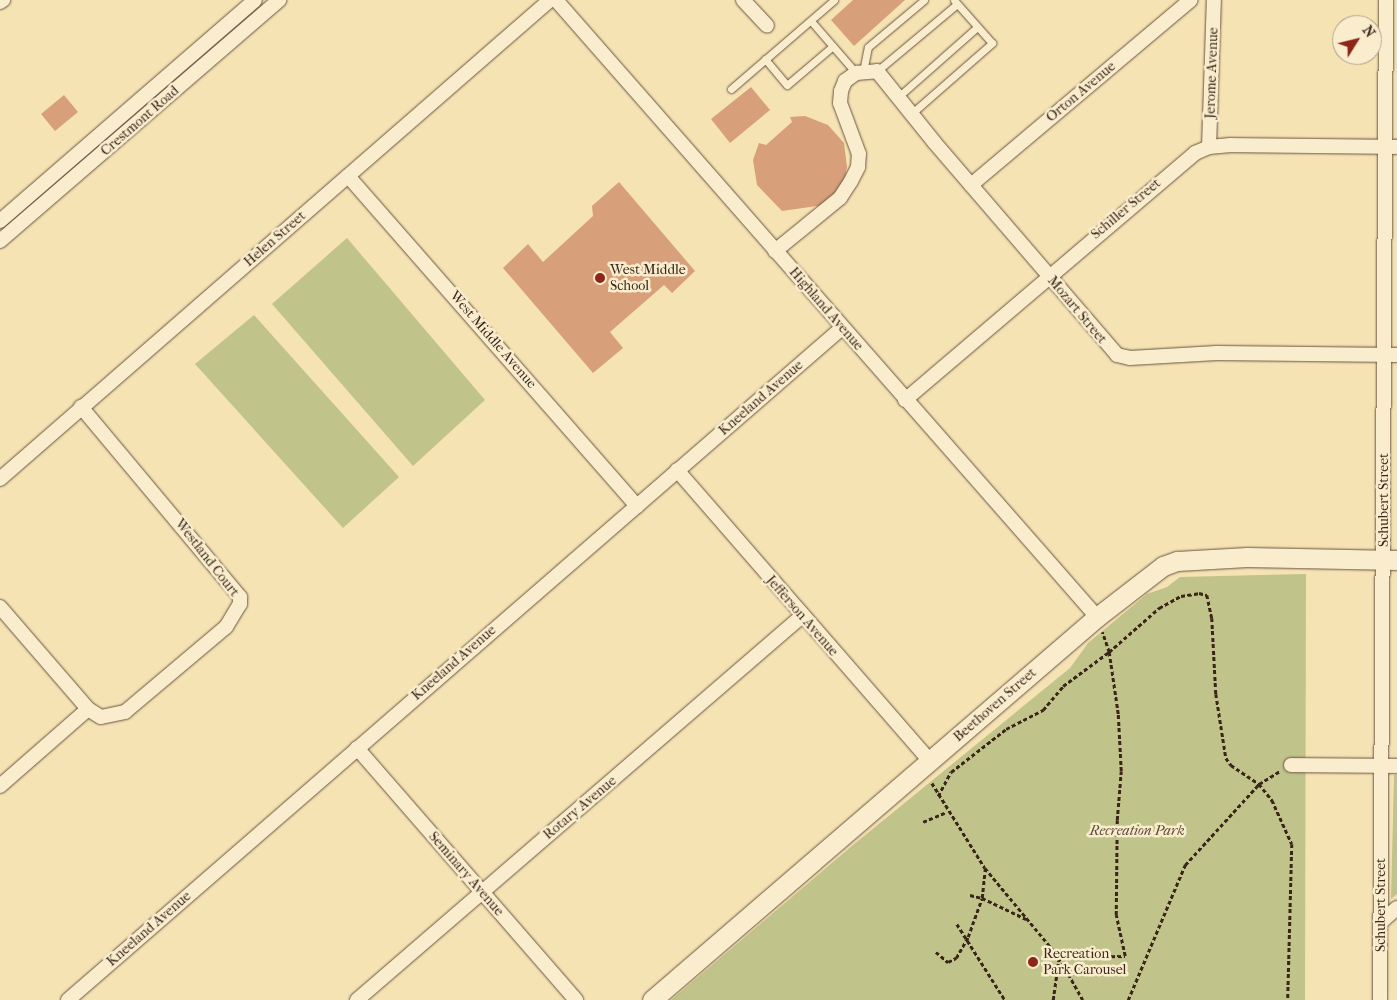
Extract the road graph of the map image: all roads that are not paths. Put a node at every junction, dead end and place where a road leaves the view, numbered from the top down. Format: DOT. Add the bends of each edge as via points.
graph roads {
  1 [pos="255,0"];
  2 [pos="279,0"];
  3 [pos="550,0"];
  4 [pos="556,0"];
  5 [pos="743,0"];
  6 [pos="834,0"];
  7 [pos="924,0"];
  8 [pos="1191,0"];
  9 [pos="1214,0"];
  10 [pos="1386,0"];
  11 [pos="955,2"];
  12 [pos="811,21"];
  13 [pos="767,26"];
  14 [pos="977,27"];
  15 [pos="833,46"];
  16 [pos="765,59"];
  17 [pos="859,72"];
  18 [pos="877,72"];
  19 [pos="731,88"];
  20 [pos="898,97"];
  21 [pos="124,114"];
  22 [pos="911,114"];
  23 [pos="134,126"];
  24 [pos="1209,147"];
  25 [pos="1392,147"];
  26 [pos="348,176"];
  27 [pos="971,185"];
  28 [pos="0,221"];
  29 [pos="0,242"];
  30 [pos="775,251"];
  31 [pos="1047,275"];
  32 [pos="842,328"];
  33 [pos="1391,355"];
  34 [pos="905,400"];
  35 [pos="81,407"];
  36 [pos="677,470"];
  37 [pos="0,479"];
  38 [pos="637,506"];
  39 [pos="1390,560"];
  40 [pos="0,607"];
  41 [pos="802,616"];
  42 [pos="1097,617"];
  43 [pos="88,709"];
  44 [pos="357,748"];
  45 [pos="930,761"];
  46 [pos="1291,765"];
  47 [pos="1382,766"];
  48 [pos="1397,766"];
  49 [pos="0,786"];
  50 [pos="482,892"];
  51 [pos="1397,908"];
  52 [pos="1382,921"];
  53 [pos="68,1000"];
  54 [pos="357,1000"];
  55 [pos="576,1000"];
  56 [pos="652,1000"];
  57 [pos="1380,1000"];
  1 -- 21 [label="street, Crestmont Road"];
  2 -- 23 [label="street, Crestmont Road"];
  3 -- 26 [label="street, Helen Street"];
  4 -- 30 [label="street, Highland Avenue"];
  5 -- 13 [label="street"];
  6 -- 12 [label="lane"];
  7 -- 17 [label="lane" via="868,48"];
  8 -- 27 [label="street, Orton Avenue"];
  9 -- 24 [label="street, Jerome Avenue"];
  10 -- 25 [label="street, Schubert Street"];
  11 -- 14 [label="lane"];
  11 -- 18 [label="lane"];
  12 -- 15 [label="lane"];
  12 -- 16 [label="lane"];
  14 -- 20 [label="lane"];
  14 -- 22 [label="lane" via="992,43"];
  15 -- 16 [label="lane" via="787,85"];
  15 -- 17 [label="lane"];
  16 -- 19 [label="lane"];
  17 -- 18 [label="street"];
  17 -- 30 [label="street" via="845,81 840,103 854,135 859,154 858,167 840,198"];
  18 -- 20 [label="street, Mozart Street"];
  20 -- 22 [label="street, Mozart Street"];
  21 -- 23 [label="street"];
  21 -- 28 [label="street, Crestmont Road"];
  22 -- 27 [label="street, Mozart Street"];
  23 -- 29 [label="street, Crestmont Road"];
  24 -- 25 [label="street, Schiller Street"];
  24 -- 31 [label="street, Schiller Street" via="1181,162"];
  25 -- 33 [label="street, Schubert Street"];
  26 -- 35 [label="street, Helen Street"];
  26 -- 38 [label="street, West Middle Avenue"];
  27 -- 31 [label="street, Mozart Street"];
  30 -- 32 [label="street, Highland Avenue"];
  31 -- 33 [label="street, Mozart Street" via="1112,352 1124,357 1217,353"];
  31 -- 34 [label="street, Schiller Street"];
  32 -- 34 [label="street, Highland Avenue"];
  32 -- 36 [label="street, Kneeland Avenue"];
  33 -- 39 [label="street, Schubert Street"];
  34 -- 42 [label="street, Highland Avenue"];
  35 -- 37 [label="street, Helen Street"];
  35 -- 43 [label="street, Westland Court" via="240,597 240,604 226,627 125,712 101,718"];
  36 -- 38 [label="street, Kneeland Avenue"];
  36 -- 41 [label="street, Jefferson Avenue"];
  38 -- 44 [label="street, Kneeland Avenue"];
  39 -- 42 [label="street, Beethoven Street" via="1247,557 1177,561 1163,566"];
  39 -- 47 [label="street, Schubert Street"];
  40 -- 43 [label="street"];
  41 -- 45 [label="street, Jefferson Avenue"];
  41 -- 50 [label="street, Rotary Avenue"];
  42 -- 45 [label="street, Beethoven Street"];
  43 -- 49 [label="street"];
  44 -- 50 [label="street, Seminary Avenue"];
  44 -- 53 [label="street, Kneeland Avenue"];
  45 -- 56 [label="street, Beethoven Street"];
  46 -- 47 [label="street"];
  47 -- 48 [label="street"];
  47 -- 52 [label="street, Schubert Street"];
  50 -- 54 [label="street, Rotary Avenue"];
  50 -- 55 [label="street, Seminary Avenue"];
  51 -- 52 [label="street"];
  52 -- 57 [label="street, Schubert Street"];
}
